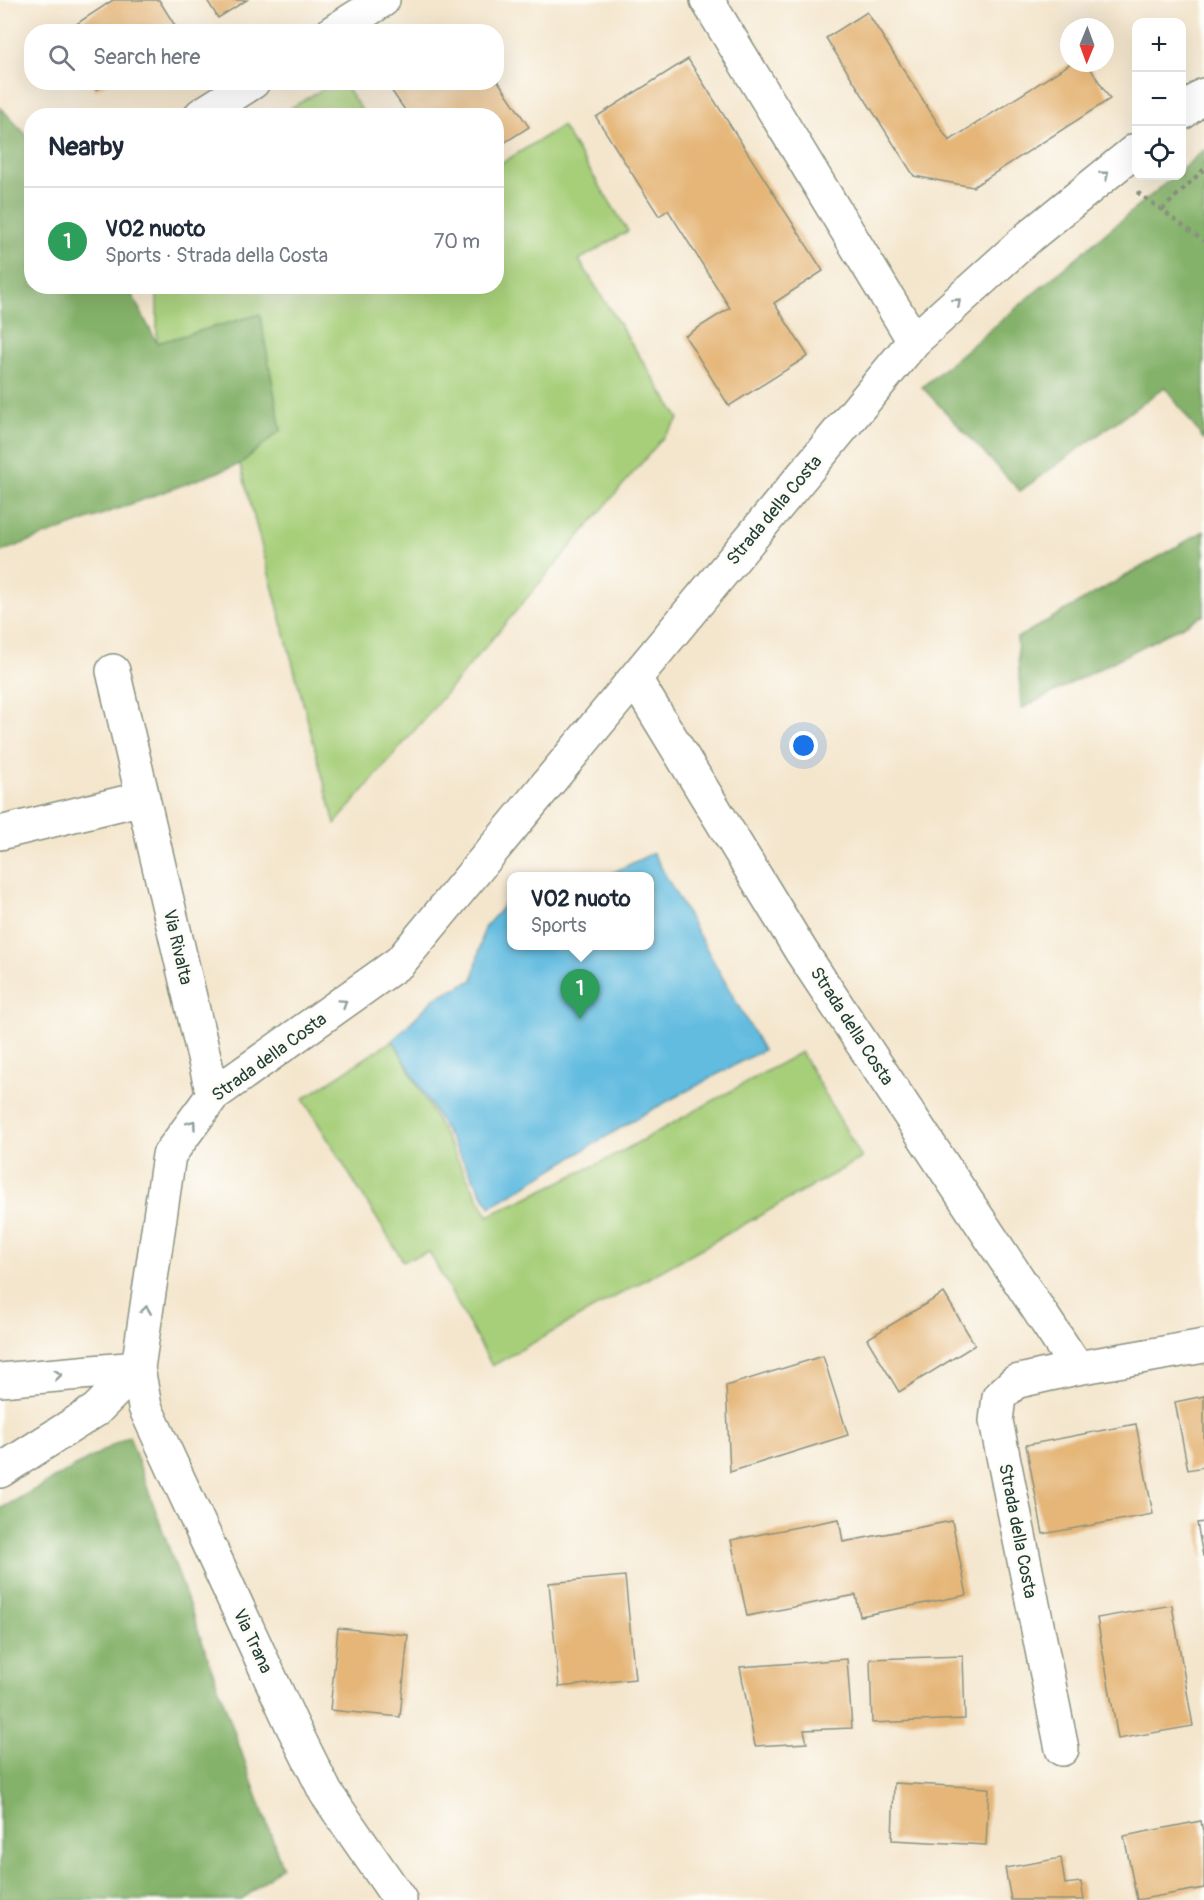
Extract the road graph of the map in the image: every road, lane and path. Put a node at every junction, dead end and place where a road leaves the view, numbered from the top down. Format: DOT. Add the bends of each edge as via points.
graph roads {
  1 [pos="383,0"];
  2 [pos="706,0"];
  3 [pos="346,24"];
  4 [pos="240,90"];
  5 [pos="1204,95"];
  6 [pos="212,108"];
  7 [pos="1186,110"];
  8 [pos="1132,154"];
  9 [pos="1204,169"];
  10 [pos="1110,172"];
  11 [pos="1162,210"];
  12 [pos="1204,241"];
  13 [pos="914,341"];
  14 [pos="113,671"];
  15 [pos="635,679"];
  16 [pos="143,798"];
  17 [pos="0,833"];
  18 [pos="213,1095"];
  19 [pos="1204,1346"];
  20 [pos="138,1368"];
  21 [pos="1077,1368"];
  22 [pos="0,1380"];
  23 [pos="0,1472"];
  24 [pos="1062,1749"];
  25 [pos="400,1900"];
  1 -- 3 [label="street"];
  2 -- 13 [label="street"];
  4 -- 6 [label="street"];
  5 -- 7 [label="street"];
  8 -- 10 [label="street, Strada della Costa"];
  9 -- 11 [label="path"];
  10 -- 11 [label="path"];
  13 -- 10 [label="street, Strada della Costa, one-way" via="1030,236"];
  11 -- 12 [label="path"];
  13 -- 15 [label="street, Strada della Costa"];
  14 -- 16 [label="street, Via Rivalta"];
  18 -- 15 [label="street, Strada della Costa, one-way" via="400,962"];
  15 -- 21 [label="street, Strada della Costa" via="801,951"];
  16 -- 17 [label="street"];
  16 -- 18 [label="street, Via Rivalta"];
  20 -- 18 [label="street, Strada della Costa, one-way" via="169,1155"];
  19 -- 21 [label="street, Strada della Costa"];
  22 -- 20 [label="street, one-way"];
  20 -- 23 [label="street" via="96,1410"];
  20 -- 25 [label="street, Via Trana" via="146,1407 292,1725 326,1793"];
  21 -- 24 [label="street, Strada della Costa" via="1015,1382 999,1397 996,1421"];
}
